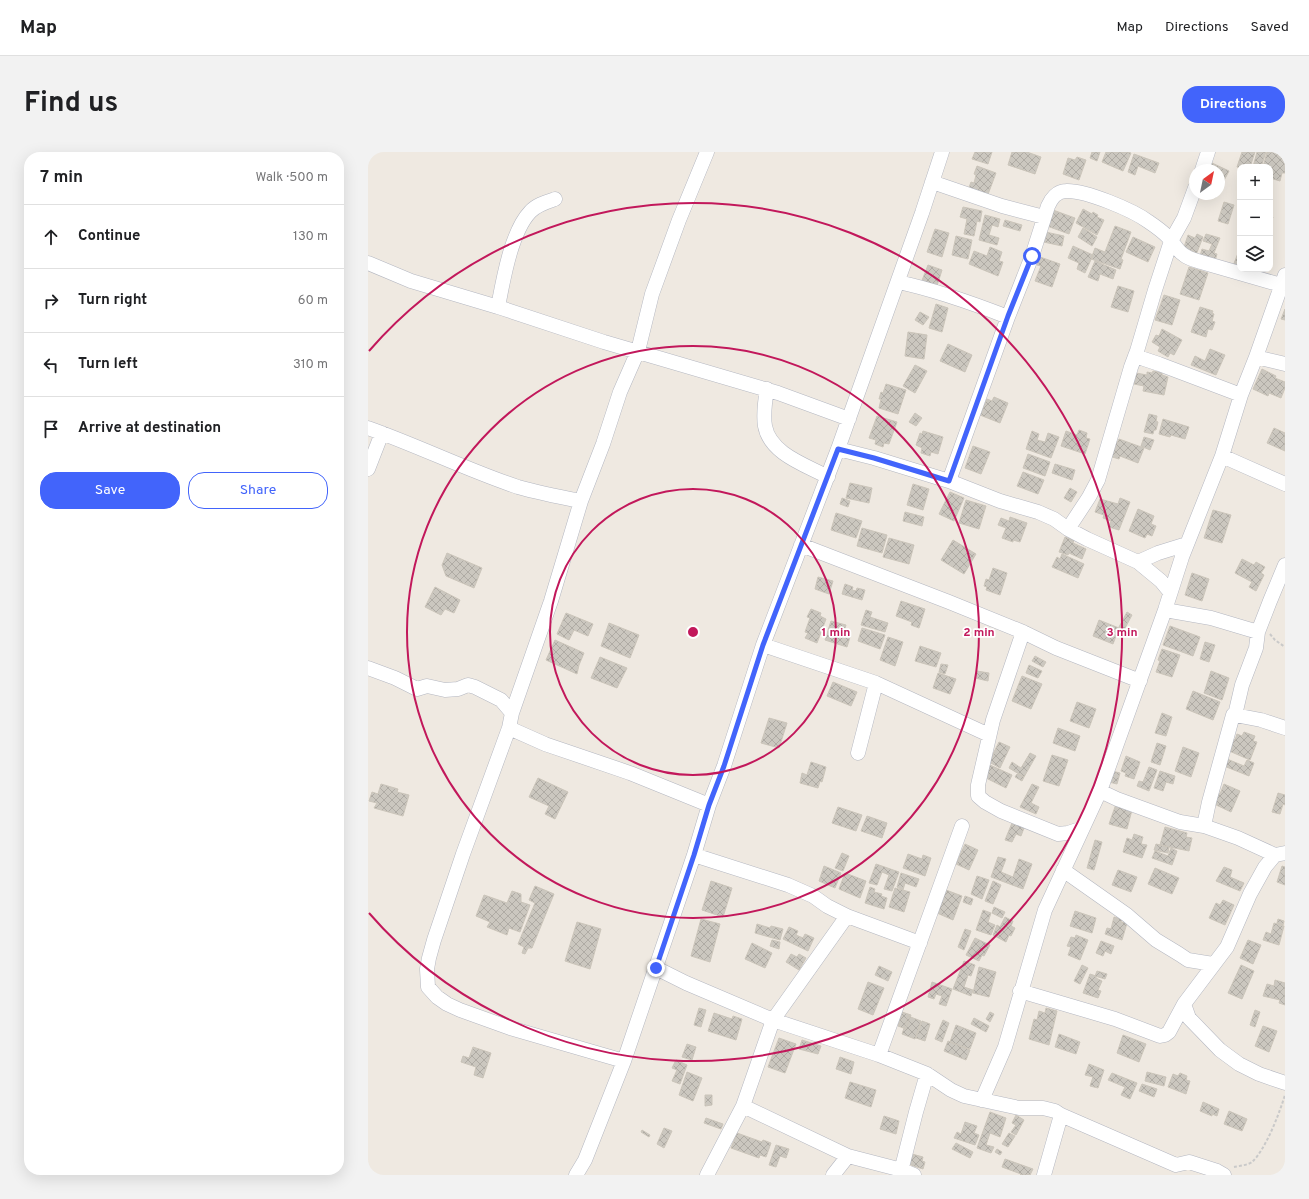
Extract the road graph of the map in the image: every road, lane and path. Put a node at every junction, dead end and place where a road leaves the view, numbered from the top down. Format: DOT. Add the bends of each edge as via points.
graph roads {
  1 [pos="707,152"];
  2 [pos="942,152"];
  3 [pos="1208,152"];
  4 [pos="1204,164"];
  5 [pos="932,182"];
  6 [pos="554,199"];
  7 [pos="1191,200"];
  8 [pos="1044,217"];
  9 [pos="1171,241"];
  10 [pos="368,263"];
  11 [pos="1283,280"];
  12 [pos="898,282"];
  13 [pos="498,307"];
  14 [pos="1008,316"];
  15 [pos="638,351"];
  16 [pos="1135,356"];
  17 [pos="1256,357"];
  18 [pos="1285,364"];
  19 [pos="767,389"];
  20 [pos="1240,395"];
  21 [pos="849,419"];
  22 [pos="368,428"];
  23 [pos="382,433"];
  24 [pos="838,449"];
  25 [pos="1222,456"];
  26 [pos="368,469"];
  27 [pos="828,476"];
  28 [pos="949,481"];
  29 [pos="1285,484"];
  30 [pos="581,501"];
  31 [pos="1068,529"];
  32 [pos="1186,544"];
  33 [pos="801,545"];
  34 [pos="1138,562"];
  35 [pos="1285,565"];
  36 [pos="1170,592"];
  37 [pos="1165,610"];
  38 [pos="1260,628"];
  39 [pos="1023,632"];
  40 [pos="763,645"];
  41 [pos="1285,647"];
  42 [pos="368,668"];
  43 [pos="1140,681"];
  44 [pos="876,683"];
  45 [pos="512,713"];
  46 [pos="1235,715"];
  47 [pos="510,728"];
  48 [pos="1285,728"];
  49 [pos="989,735"];
  50 [pos="858,754"];
  51 [pos="1100,791"];
  52 [pos="709,805"];
  53 [pos="962,826"];
  54 [pos="1204,826"];
  55 [pos="1083,828"];
  56 [pos="1280,854"];
  57 [pos="694,855"];
  58 [pos="1063,870"];
  59 [pos="847,916"];
  60 [pos="920,943"];
  61 [pos="1213,964"];
  62 [pos="656,968"];
  63 [pos="1020,992"];
  64 [pos="1184,1004"];
  65 [pos="773,1020"];
  66 [pos="879,1055"];
  67 [pos="624,1061"];
  68 [pos="927,1074"];
  69 [pos="1285,1083"];
  70 [pos="1285,1094"];
  71 [pos="982,1100"];
  72 [pos="743,1106"];
  73 [pos="1061,1115"];
  74 [pos="848,1156"];
  75 [pos="1174,1170"];
  76 [pos="1226,1172"];
  77 [pos="905,1173"];
  78 [pos="576,1175"];
  79 [pos="707,1175"];
  80 [pos="833,1175"];
  81 [pos="1044,1175"];
  1 -- 15 [label="street" via="652,294"];
  2 -- 5 [label="street"];
  3 -- 4 [label="street"];
  5 -- 8 [label="street" via="1002,206"];
  5 -- 12 [label="street"];
  6 -- 13 [label="street" via="531,211 521,226 510,252"];
  7 -- 9 [label="street"];
  8 -- 9 [label="street" via="1051,199 1057,194 1065,191 1081,193 1142,218"];
  8 -- 14 [label="street" via="1032,256"];
  9 -- 11 [label="street" via="1192,259"];
  9 -- 16 [label="street"];
  10 -- 13 [label="street" via="411,281"];
  11 -- 17 [label="street"];
  12 -- 14 [label="street" via="926,288"];
  12 -- 21 [label="street"];
  13 -- 15 [label="street"];
  14 -- 28 [label="street"];
  15 -- 19 [label="street"];
  15 -- 30 [label="street" via="620,392"];
  16 -- 20 [label="street"];
  16 -- 31 [label="street" via="1098,480 1090,497"];
  17 -- 18 [label="street"];
  17 -- 20 [label="street"];
  19 -- 21 [label="street"];
  19 -- 27 [label="street" via="764,420 770,440 795,460"];
  20 -- 25 [label="street"];
  21 -- 24 [label="street"];
  22 -- 23 [label="street"];
  23 -- 26 [label="street"];
  23 -- 30 [label="street" via="519,487"];
  24 -- 27 [label="street"];
  24 -- 28 [label="street"];
  25 -- 29 [label="street"];
  25 -- 32 [label="street"];
  27 -- 33 [label="street"];
  28 -- 31 [label="street" via="1000,501 1038,512"];
  30 -- 45 [label="street" via="551,601"];
  31 -- 34 [label="street"];
  32 -- 34 [label="street"];
  32 -- 36 [label="street"];
  33 -- 39 [label="street"];
  33 -- 40 [label="street"];
  34 -- 36 [label="street"];
  35 -- 38 [label="street"];
  36 -- 37 [label="street"];
  37 -- 38 [label="street"];
  37 -- 43 [label="street"];
  38 -- 41 [label="path" via="1269,632"];
  38 -- 46 [label="street"];
  39 -- 43 [label="street" via="1056,648"];
  39 -- 49 [label="street"];
  40 -- 44 [label="street"];
  40 -- 52 [label="street"];
  42 -- 45 [label="street" via="417,689 427,686 445,690 468,685 475,687 501,700"];
  43 -- 51 [label="street"];
  44 -- 49 [label="street"];
  44 -- 50 [label="street"];
  45 -- 47 [label="street"];
  46 -- 48 [label="street"];
  46 -- 54 [label="street" via="1232,715"];
  47 -- 52 [label="street" via="545,744 630,772"];
  47 -- 67 [label="street" via="463,854 429,958 428,987 437,997 460,1010 510,1028"];
  49 -- 55 [label="street" via="978,796 1001,811 1058,834"];
  51 -- 54 [label="street" via="1180,822"];
  51 -- 55 [label="street"];
  52 -- 57 [label="street"];
  53 -- 60 [label="street"];
  54 -- 56 [label="street"];
  55 -- 58 [label="street"];
  56 -- 61 [label="street" via="1265,867 1227,947"];
  57 -- 59 [label="street" via="788,885"];
  57 -- 62 [label="street"];
  58 -- 61 [label="street" via="1156,940 1188,960"];
  58 -- 63 [label="street" via="1045,910"];
  59 -- 60 [label="street"];
  59 -- 65 [label="street"];
  60 -- 66 [label="street"];
  61 -- 64 [label="street"];
  62 -- 65 [label="street"];
  62 -- 67 [label="street"];
  63 -- 64 [label="street" via="1115,1019 1160,1036 1169,1032"];
  63 -- 71 [label="street" via="1005,1047"];
  64 -- 69 [label="street" via="1189,1018 1220,1050 1252,1071"];
  65 -- 66 [label="street"];
  65 -- 72 [label="street"];
  66 -- 68 [label="street"];
  67 -- 78 [label="street" via="585,1160"];
  68 -- 71 [label="street" via="957,1093"];
  68 -- 77 [label="street" via="916,1112"];
  70 -- 76 [label="path" via="1274,1125 1258,1155 1251,1163"];
  71 -- 73 [label="street" via="1019,1108 1044,1108"];
  72 -- 74 [label="street"];
  72 -- 79 [label="street"];
  73 -- 75 [label="street"];
  73 -- 81 [label="street"];
  74 -- 77 [label="street"];
  74 -- 80 [label="street"];
  75 -- 76 [label="street" via="1189,1162"];
}
